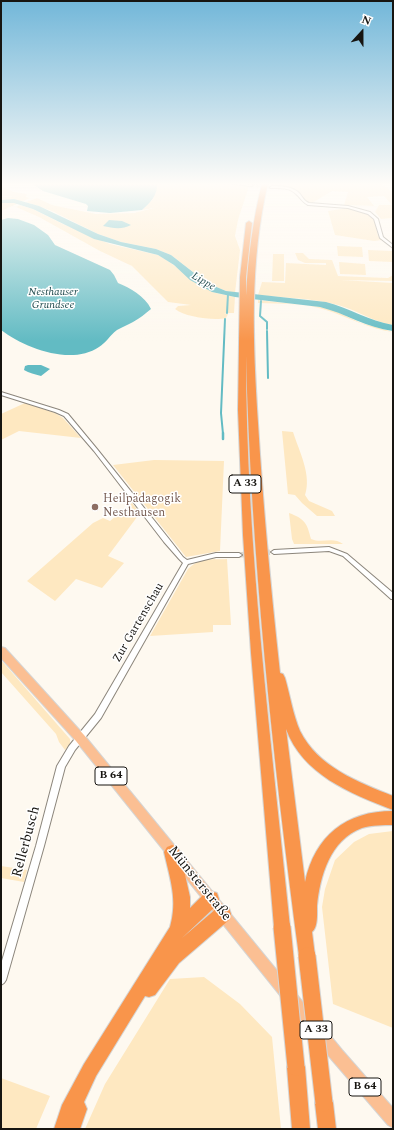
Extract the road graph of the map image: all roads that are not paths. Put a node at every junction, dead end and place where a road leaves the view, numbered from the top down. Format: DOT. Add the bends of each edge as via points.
graph roads {
  1 [pos="246,236"];
  2 [pos="254,236"];
  3 [pos="381,236"];
  4 [pos="393,247"];
  5 [pos="246,316"];
  6 [pos="1,393"];
  7 [pos="274,552"];
  8 [pos="239,555"];
  9 [pos="186,562"];
  10 [pos="393,597"];
  11 [pos="270,645"];
  12 [pos="1,651"];
  13 [pos="80,738"];
  14 [pos="393,804"];
  15 [pos="393,818"];
  16 [pos="172,852"];
  17 [pos="211,899"];
  18 [pos="223,914"];
  19 [pos="177,931"];
  20 [pos="306,950"];
  21 [pos="1,980"];
  22 [pos="393,1120"];
  23 [pos="300,1128"];
  24 [pos="63,1129"];
  25 [pos="72,1129"];
  26 [pos="327,1129"];
  1 -- 5 [label="highway, A 33" via="243,277"];
  2 -- 5 [label="highway, A 33"];
  3 -- 4 [label="street"];
  5 -- 11 [label="highway, A 33" via="256,482"];
  5 -- 23 [label="highway, A 33, bridge" via="242,410 248,535 256,653"];
  6 -- 9 [label="street" via="66,415"];
  7 -- 10 [label="street" via="329,549 338,551"];
  8 -- 9 [label="street" via="216,555"];
  9 -- 13 [label="street, Zur Gartenschau" via="98,716"];
  11 -- 14 [label="highway" via="294,732 302,746 316,762 334,775"];
  11 -- 20 [label="highway, A 33"];
  12 -- 13 [label="main road, Münsterstraße / B 64"];
  13 -- 16 [label="main road, Münsterstraße / B 64"];
  13 -- 21 [label="street, Rellerbusch" via="61,766"];
  15 -- 20 [label="highway" via="371,819 356,824 329,844 313,880"];
  16 -- 17 [label="main road, Münsterstraße / B 64"];
  16 -- 19 [label="highway" via="182,897 182,913"];
  17 -- 18 [label="main road, Münsterstraße / B 64"];
  17 -- 19 [label="highway"];
  18 -- 22 [label="main road, Münsterstraße / B 64"];
  18 -- 25 [label="highway" via="183,946 153,981 95,1076 75,1116"];
  19 -- 24 [label="highway" via="90,1070 68,1112"];
  20 -- 26 [label="highway, A 33, bridge"];
}
